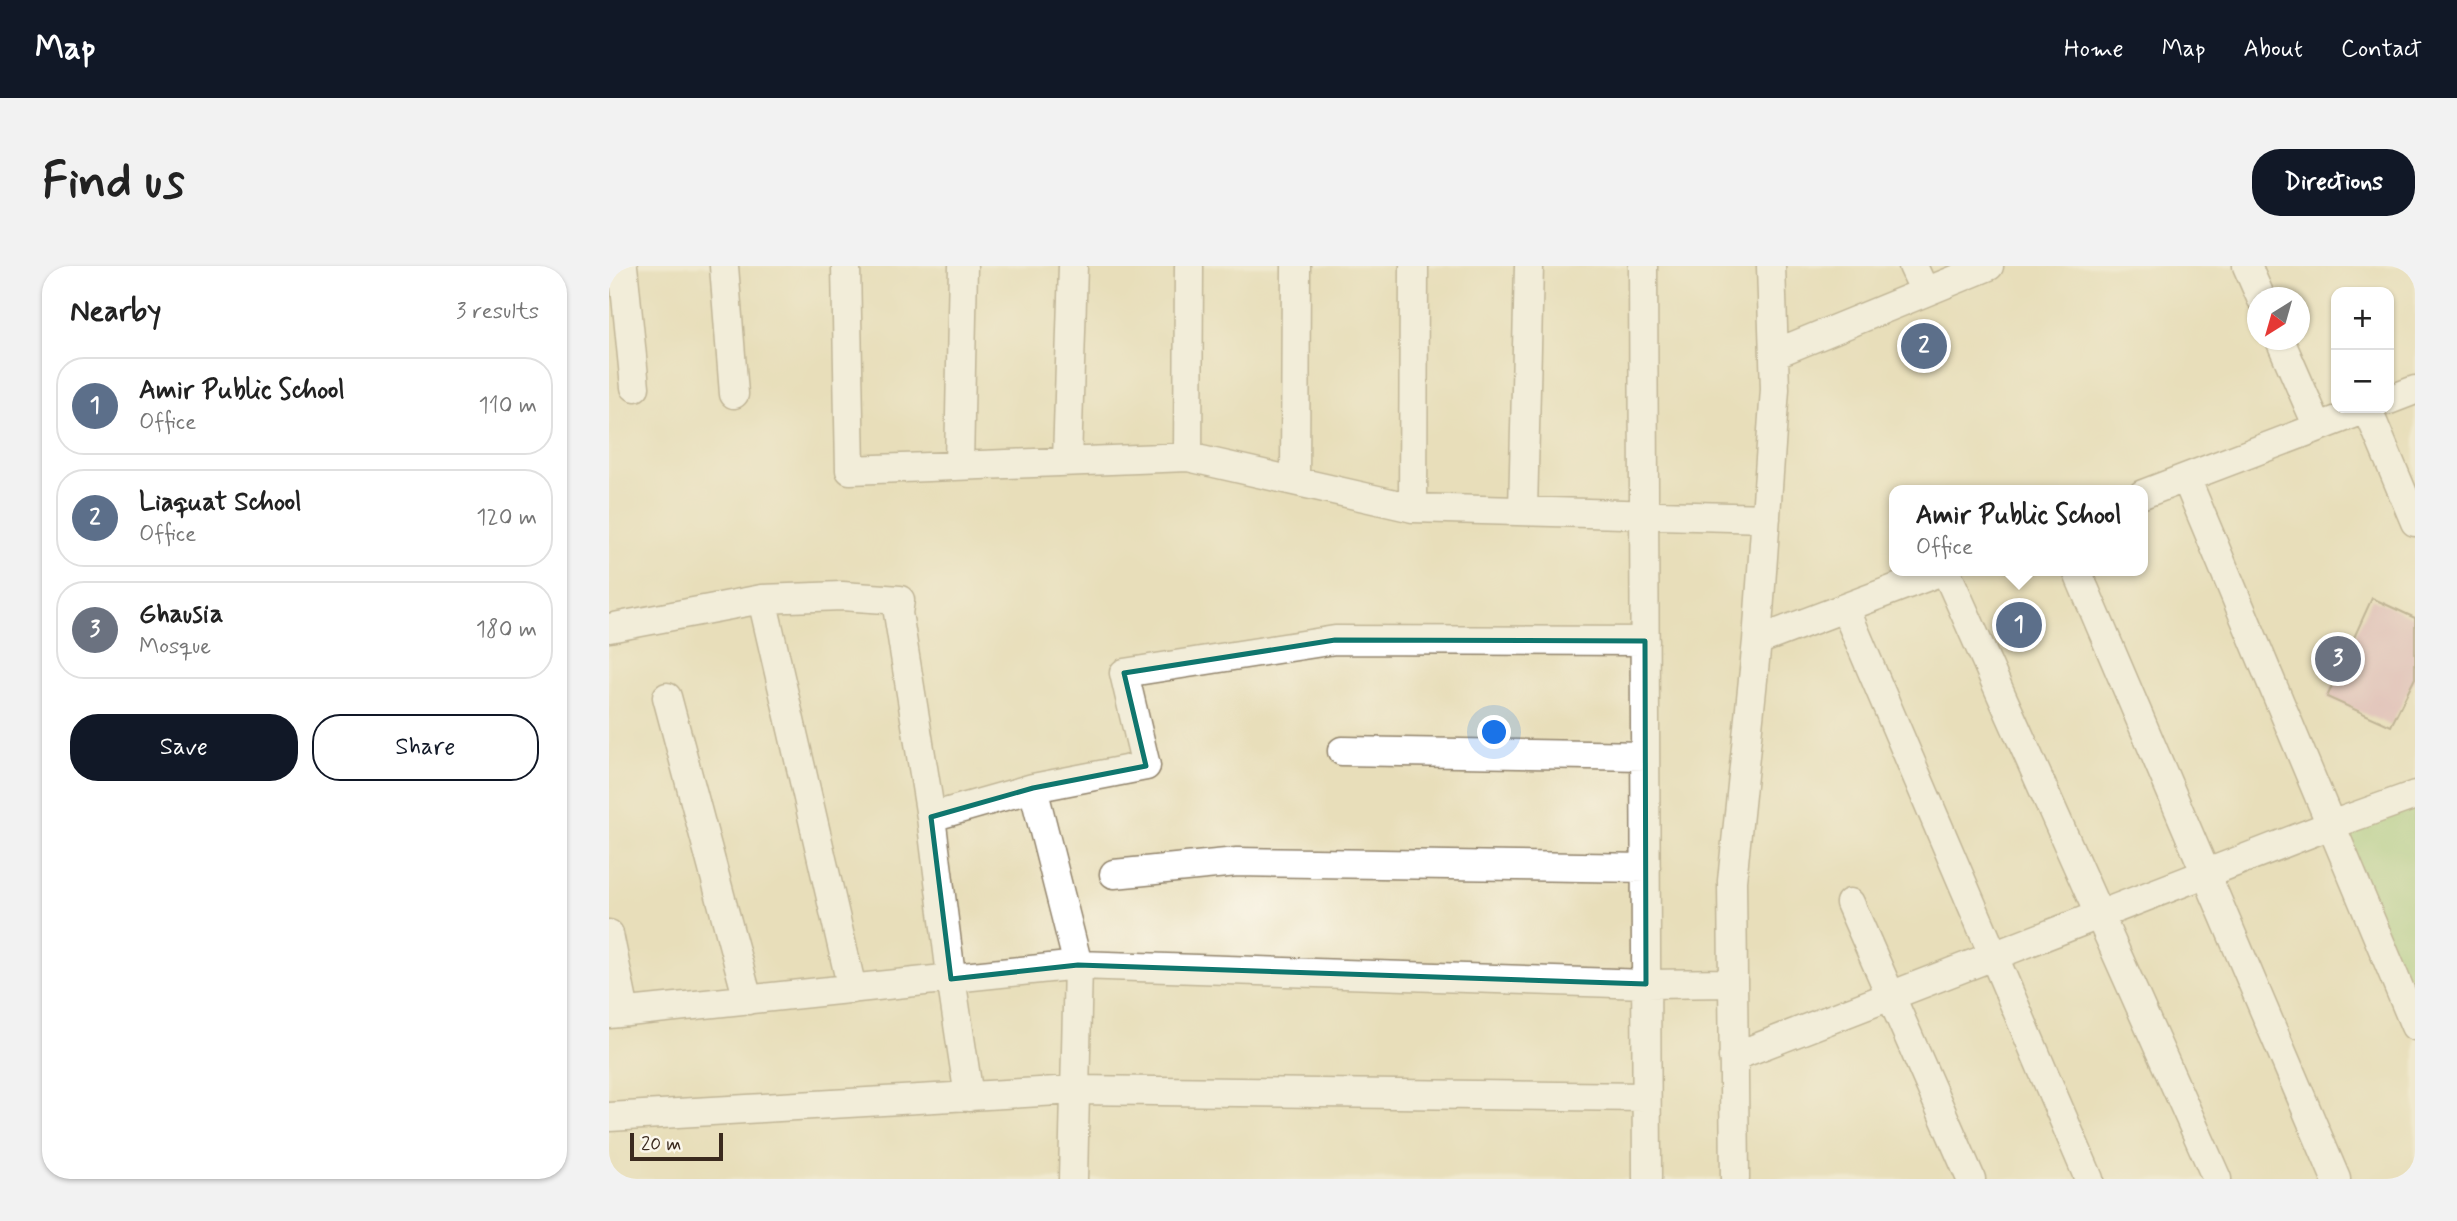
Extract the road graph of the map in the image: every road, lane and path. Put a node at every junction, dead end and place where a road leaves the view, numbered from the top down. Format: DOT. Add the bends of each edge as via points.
graph roads {
  1 [pos="623,266"];
  2 [pos="724,266"];
  3 [pos="846,266"];
  4 [pos="963,266"];
  5 [pos="1073,266"];
  6 [pos="1189,266"];
  7 [pos="1296,266"];
  8 [pos="1415,266"];
  9 [pos="1529,266"];
  10 [pos="1643,266"];
  11 [pos="1771,266"];
  12 [pos="1913,266"];
  13 [pos="1989,266"];
  14 [pos="2248,266"];
  15 [pos="2257,287"];
  16 [pos="1925,292"];
  17 [pos="2284,350"];
  18 [pos="1774,354"];
  19 [pos="635,387"];
  20 [pos="2415,390"];
  21 [pos="734,394"];
  22 [pos="2394,398"];
  23 [pos="2355,413"];
  24 [pos="2370,413"];
  25 [pos="2318,427"];
  26 [pos="1188,457"];
  27 [pos="1067,461"];
  28 [pos="959,466"];
  29 [pos="2186,478"];
  30 [pos="1295,481"];
  31 [pos="2148,492"];
  32 [pos="1413,508"];
  33 [pos="1523,510"];
  34 [pos="1644,513"];
  35 [pos="1766,519"];
  36 [pos="2415,522"];
  37 [pos="1931,576"];
  38 [pos="1946,576"];
  39 [pos="2079,576"];
  40 [pos="762,599"];
  41 [pos="1845,608"];
  42 [pos="609,628"];
  43 [pos="1645,641"];
  44 [pos="1758,641"];
  45 [pos="667,697"];
  46 [pos="1342,751"];
  47 [pos="1645,756"];
  48 [pos="1033,788"];
  49 [pos="2415,795"];
  50 [pos="931,817"];
  51 [pos="2331,825"];
  52 [pos="1646,869"];
  53 [pos="2206,873"];
  54 [pos="1114,874"];
  55 [pos="1850,904"];
  56 [pos="2099,915"];
  57 [pos="609,934"];
  58 [pos="1993,956"];
  59 [pos="1078,965"];
  60 [pos="951,979"];
  61 [pos="1733,983"];
  62 [pos="1646,984"];
  63 [pos="852,989"];
  64 [pos="1891,996"];
  65 [pos="748,1000"];
  66 [pos="617,1013"];
  67 [pos="2415,1026"];
  68 [pos="1733,1057"];
  69 [pos="1075,1090"];
  70 [pos="969,1097"];
  71 [pos="1646,1097"];
  72 [pos="609,1117"];
  73 [pos="1073,1179"];
  74 [pos="1647,1179"];
  75 [pos="1735,1179"];
  76 [pos="1971,1179"];
  77 [pos="2089,1179"];
  78 [pos="2217,1179"];
  79 [pos="2336,1179"];
  1 -- 19 [label="street"];
  2 -- 21 [label="street"];
  3 -- 28 [label="street" via="850,470"];
  4 -- 28 [label="street"];
  5 -- 27 [label="street"];
  6 -- 26 [label="street"];
  7 -- 30 [label="street"];
  8 -- 32 [label="street"];
  9 -- 33 [label="street"];
  10 -- 34 [label="street"];
  11 -- 18 [label="street"];
  12 -- 16 [label="street"];
  13 -- 16 [label="street"];
  14 -- 15 [label="street"];
  16 -- 18 [label="street"];
  17 -- 25 [label="street"];
  18 -- 35 [label="street"];
  20 -- 22 [label="street"];
  23 -- 25 [label="street"];
  24 -- 36 [label="street"];
  25 -- 29 [label="street"];
  26 -- 27 [label="street"];
  26 -- 30 [label="street"];
  27 -- 28 [label="street"];
  29 -- 31 [label="street"];
  29 -- 51 [label="street"];
  30 -- 32 [label="street"];
  32 -- 33 [label="street"];
  33 -- 34 [label="street"];
  34 -- 35 [label="street"];
  34 -- 43 [label="street"];
  35 -- 44 [label="street"];
  37 -- 41 [label="street"];
  38 -- 56 [label="street"];
  39 -- 53 [label="street"];
  40 -- 42 [label="street"];
  40 -- 50 [label="street" via="842,596 900,600 898,614"];
  40 -- 63 [label="street"];
  41 -- 44 [label="street"];
  41 -- 58 [label="street"];
  43 -- 47 [label="street"];
  43 -- 48 [label="street" via="1335,640 1124,673 1146,766"];
  44 -- 61 [label="street" via="1732,881"];
  45 -- 65 [label="street"];
  46 -- 47 [label="street"];
  47 -- 52 [label="street"];
  48 -- 50 [label="street"];
  48 -- 59 [label="street"];
  49 -- 51 [label="street"];
  50 -- 60 [label="street"];
  51 -- 53 [label="street"];
  51 -- 67 [label="street"];
  52 -- 54 [label="street" via="1237,862"];
  52 -- 62 [label="street"];
  53 -- 56 [label="street"];
  53 -- 79 [label="street"];
  55 -- 64 [label="street"];
  56 -- 58 [label="street"];
  56 -- 78 [label="street"];
  57 -- 66 [label="street"];
  58 -- 64 [label="street"];
  58 -- 77 [label="street"];
  59 -- 60 [label="street"];
  59 -- 62 [label="street"];
  59 -- 69 [label="street"];
  60 -- 63 [label="street"];
  60 -- 70 [label="street"];
  61 -- 62 [label="street"];
  61 -- 68 [label="street"];
  62 -- 71 [label="street"];
  63 -- 65 [label="street"];
  64 -- 68 [label="street"];
  64 -- 76 [label="street"];
  65 -- 66 [label="street"];
  68 -- 75 [label="street"];
  69 -- 70 [label="street"];
  69 -- 71 [label="street"];
  69 -- 73 [label="street"];
  70 -- 72 [label="street"];
  71 -- 74 [label="street"];
}
